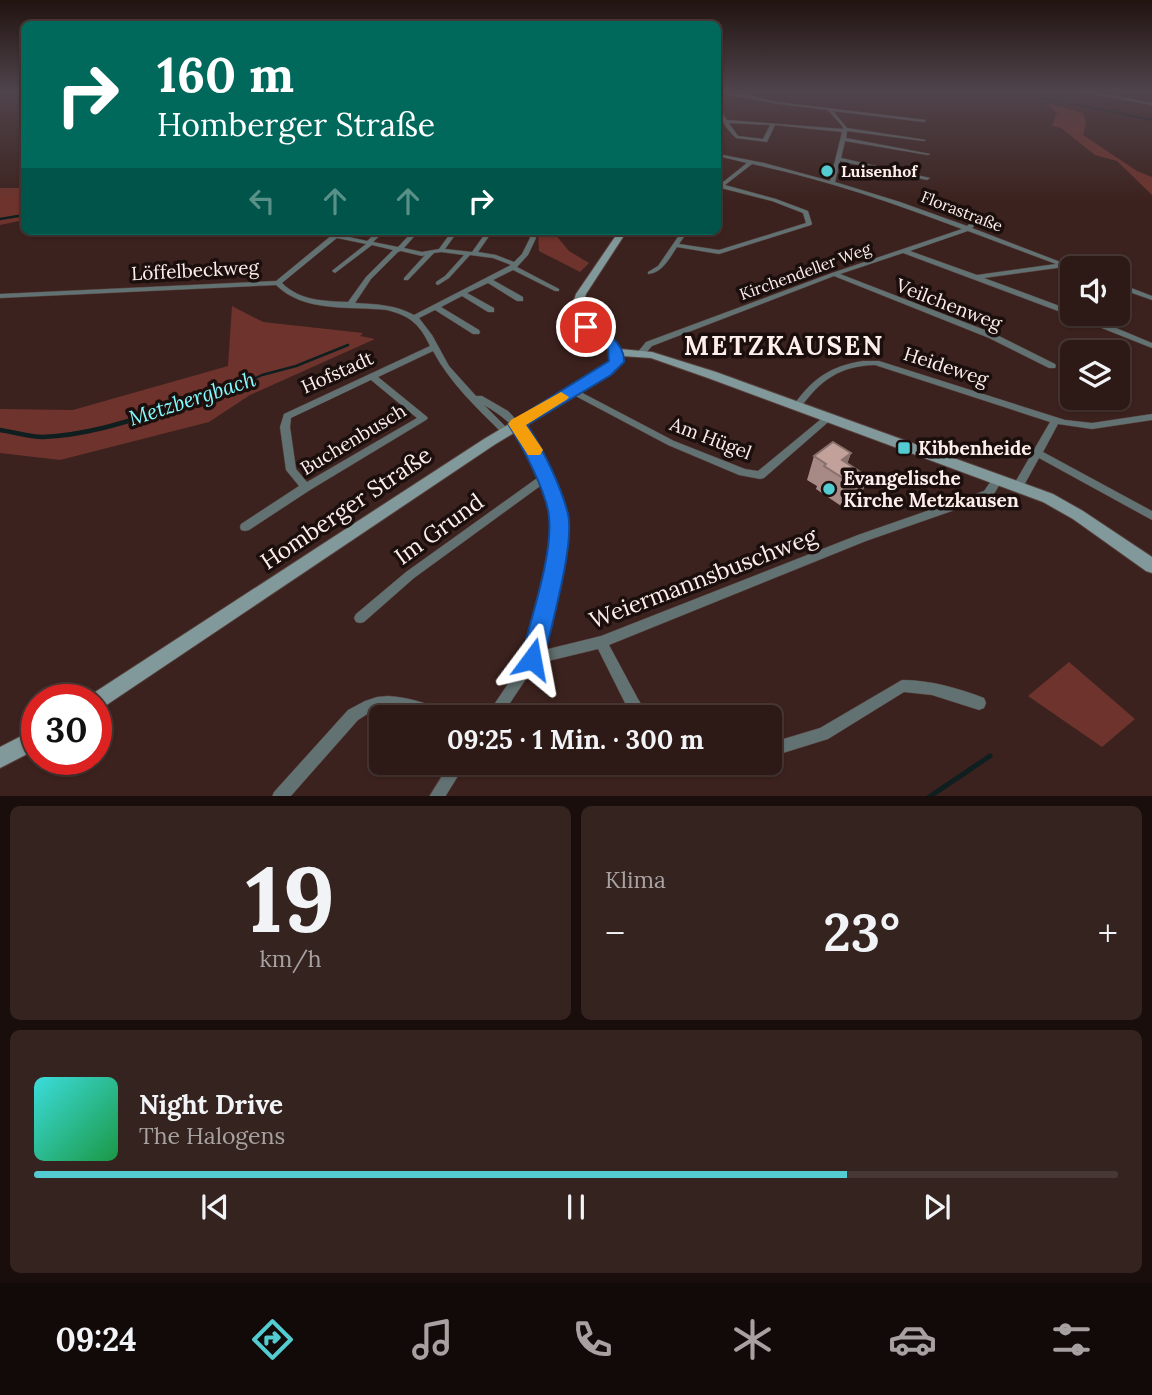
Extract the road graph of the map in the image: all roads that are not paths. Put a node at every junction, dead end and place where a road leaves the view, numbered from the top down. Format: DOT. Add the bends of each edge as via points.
graph roads {
  1 [pos="729,127"];
  2 [pos="772,127"];
  3 [pos="811,127"];
  4 [pos="843,127"];
  5 [pos="845,130"];
  6 [pos="844,139"];
  7 [pos="924,140"];
  8 [pos="928,155"];
  9 [pos="721,156"];
  10 [pos="839,159"];
  11 [pos="751,162"];
  12 [pos="927,178"];
  13 [pos="832,182"];
  14 [pos="721,186"];
  15 [pos="721,188"];
  16 [pos="981,217"];
  17 [pos="967,229"];
  18 [pos="338,235"];
  19 [pos="342,235"];
  20 [pos="378,235"];
  21 [pos="412,235"];
  22 [pos="452,235"];
  23 [pos="486,235"];
  24 [pos="532,235"];
  25 [pos="620,235"];
  26 [pos="682,235"];
  27 [pos="370,243"];
  28 [pos="674,245"];
  29 [pos="398,249"];
  30 [pos="441,250"];
  31 [pos="905,251"];
  32 [pos="430,253"];
  33 [pos="471,253"];
  34 [pos="1060,264"];
  35 [pos="513,266"];
  36 [pos="1060,266"];
  37 [pos="335,271"];
  38 [pos="650,273"];
  39 [pos="834,274"];
  40 [pos="976,277"];
  41 [pos="406,279"];
  42 [pos="488,281"];
  43 [pos="278,283"];
  44 [pos="438,283"];
  45 [pos="556,290"];
  46 [pos="1130,290"];
  47 [pos="463,294"];
  48 [pos="0,296"];
  49 [pos="1152,298"];
  50 [pos="520,299"];
  51 [pos="351,304"];
  52 [pos="436,307"];
  53 [pos="491,310"];
  54 [pos="416,317"];
  55 [pos="476,332"];
  56 [pos="1152,346"];
  57 [pos="435,347"];
  58 [pos="641,351"];
  59 [pos="617,352"];
  60 [pos="1052,366"];
  61 [pos="372,376"];
  62 [pos="572,390"];
  63 [pos="797,406"];
  64 [pos="829,417"];
  65 [pos="1152,417"];
  66 [pos="1056,420"];
  67 [pos="511,427"];
  68 [pos="1037,453"];
  69 [pos="546,477"];
  70 [pos="998,479"];
  71 [pos="1018,486"];
  72 [pos="306,487"];
  73 [pos="1152,516"];
  74 [pos="246,527"];
  75 [pos="1152,566"];
  76 [pos="360,618"];
  77 [pos="601,642"];
  78 [pos="532,659"];
  79 [pos="112,692"];
  80 [pos="979,703"];
  81 [pos="406,705"];
  82 [pos="501,705"];
  83 [pos="634,705"];
  84 [pos="782,746"];
  85 [pos="21,747"];
  86 [pos="0,758"];
  87 [pos="451,775"];
  88 [pos="279,796"];
  89 [pos="436,796"];
  1 -- 2 [label="street" via="736,137 765,141"];
  3 -- 5 [label="street"];
  4 -- 5 [label="street"];
  5 -- 6 [label="street"];
  5 -- 7 [label="street"];
  6 -- 8 [label="street"];
  6 -- 10 [label="street"];
  9 -- 11 [label="street, Florastraße"];
  10 -- 12 [label="street"];
  10 -- 13 [label="street"];
  11 -- 13 [label="street, Florastraße"];
  11 -- 14 [label="street"];
  13 -- 17 [label="street, Florastraße"];
  15 -- 28 [label="street" via="806,212 808,224 719,252"];
  16 -- 17 [label="street, Kirchendeller Weg"];
  17 -- 31 [label="street, Kirchendeller Weg"];
  17 -- 34 [label="street, Florastraße"];
  18 -- 43 [label="street"];
  19 -- 27 [label="street"];
  20 -- 27 [label="street"];
  21 -- 29 [label="street"];
  22 -- 30 [label="street"];
  23 -- 33 [label="street"];
  24 -- 35 [label="street" via="526,256"];
  25 -- 59 [label="main road" via="581,294 574,315"];
  26 -- 28 [label="street"];
  27 -- 29 [label="street"];
  27 -- 37 [label="street"];
  28 -- 38 [label="street" via="660,267"];
  29 -- 32 [label="street"];
  29 -- 51 [label="street" via="368,278"];
  30 -- 32 [label="street"];
  30 -- 33 [label="street"];
  31 -- 39 [label="street, Kirchendeller Weg"];
  31 -- 40 [label="street"];
  32 -- 41 [label="street"];
  33 -- 35 [label="street" via="494,256"];
  33 -- 44 [label="street"];
  35 -- 42 [label="street"];
  35 -- 45 [label="street"];
  36 -- 40 [label="street"];
  39 -- 58 [label="street, Kirchendeller Weg" via="649,344"];
  39 -- 60 [label="street, Veilchenweg" via="992,336"];
  40 -- 56 [label="street"];
  42 -- 47 [label="street"];
  42 -- 50 [label="street"];
  43 -- 48 [label="street, Löffelbeckweg"];
  43 -- 51 [label="street, Löffelbeckweg" via="291,296"];
  46 -- 49 [label="street"];
  47 -- 52 [label="street"];
  47 -- 53 [label="street"];
  51 -- 54 [label="street, Löffelbeckweg" via="397,309"];
  52 -- 54 [label="street"];
  52 -- 55 [label="street"];
  54 -- 57 [label="street"];
  57 -- 61 [label="street, Hofstadt"];
  57 -- 67 [label="street" via="447,369"];
  58 -- 59 [label="main road"];
  58 -- 63 [label="main road"];
  59 -- 62 [label="main road, Homberger Straße" via="613,366"];
  61 -- 72 [label="street, Hofstadt" via="287,416 291,470"];
  61 -- 72 [label="street, Buchenbusch" via="423,418"];
  62 -- 64 [label="street, Am Hügel" via="671,443 760,475"];
  62 -- 67 [label="main road, Homberger Straße"];
  63 -- 64 [label="main road"];
  63 -- 66 [label="street, Heideweg" via="825,374 853,364 876,363"];
  64 -- 70 [label="main road"];
  65 -- 66 [label="street, Heideweg" via="1092,426"];
  66 -- 68 [label="street"];
  67 -- 69 [label="street" via="532,446"];
  67 -- 79 [label="main road, Homberger Straße"];
  68 -- 71 [label="street"];
  68 -- 73 [label="street"];
  69 -- 76 [label="street, Im Grund" via="410,575"];
  69 -- 78 [label="street" via="559,516 559,534"];
  70 -- 71 [label="main road"];
  70 -- 77 [label="street, Weiermannsbuschweg" via="988,494 862,538"];
  71 -- 75 [label="main road" via="1071,510"];
  72 -- 74 [label="street, Buchenbusch"];
  77 -- 78 [label="street, Weiermannsbuschweg"];
  77 -- 83 [label="street"];
  78 -- 82 [label="street"];
  80 -- 84 [label="street" via="949,692 902,686 823,734"];
  81 -- 88 [label="street" via="383,701 353,715"];
  85 -- 86 [label="main road"];
  87 -- 89 [label="street"];
}
